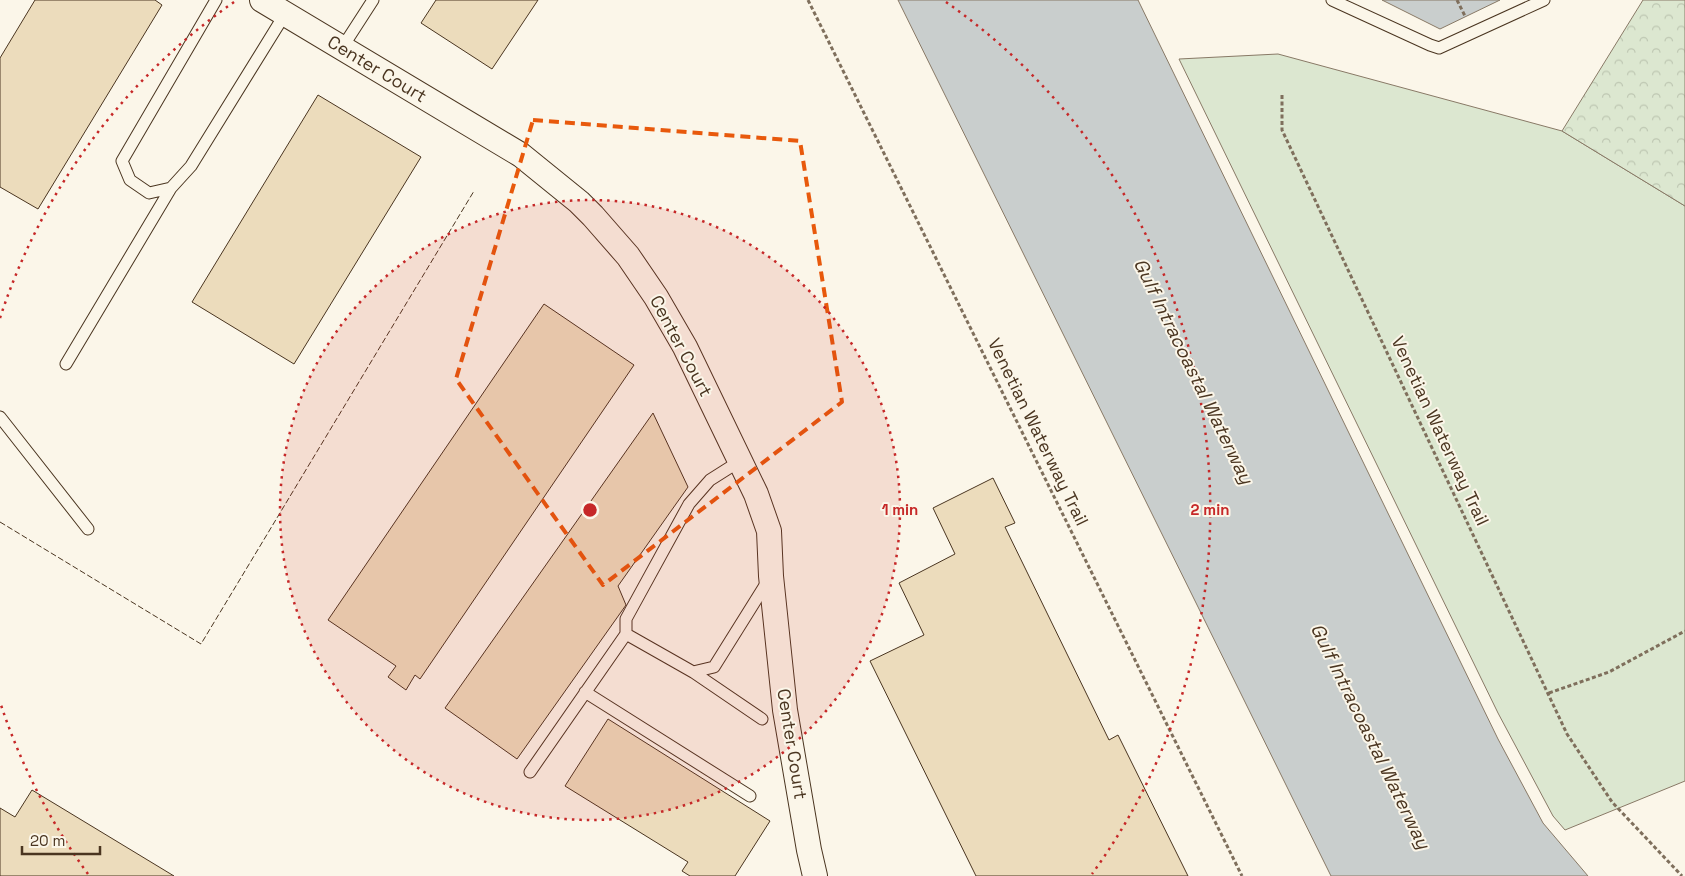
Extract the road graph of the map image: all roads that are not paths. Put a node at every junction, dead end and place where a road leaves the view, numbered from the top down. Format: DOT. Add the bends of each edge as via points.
graph roads {
  1 [pos="216,0"];
  2 [pos="262,0"];
  3 [pos="373,0"];
  4 [pos="1332,0"];
  5 [pos="1544,0"];
  6 [pos="285,14"];
  7 [pos="342,48"];
  8 [pos="171,188"];
  9 [pos="66,364"];
  10 [pos="0,417"];
  11 [pos="740,461"];
  12 [pos="88,529"];
  13 [pos="771,576"];
  14 [pos="626,634"];
  15 [pos="693,672"];
  16 [pos="585,692"];
  17 [pos="762,719"];
  18 [pos="530,772"];
  19 [pos="750,796"];
  20 [pos="815,876"];
  1 -- 8 [label="lane" via="122,161 130,180 149,193"];
  2 -- 6 [label="street, Center Court"];
  3 -- 7 [label="lane"];
  4 -- 5 [label="lane" via="1439,48"];
  6 -- 7 [label="street, Center Court"];
  6 -- 8 [label="lane" via="191,166"];
  7 -- 11 [label="street, Center Court" via="521,155 586,209 628,256 656,297 685,348"];
  8 -- 9 [label="lane"];
  10 -- 12 [label="lane"];
  11 -- 13 [label="street, Center Court" via="769,531"];
  11 -- 14 [label="lane" via="710,480 689,504 626,619"];
  13 -- 15 [label="lane" via="714,666"];
  13 -- 20 [label="street, Center Court" via="785,710"];
  14 -- 15 [label="lane"];
  14 -- 16 [label="lane"];
  15 -- 17 [label="lane"];
  16 -- 18 [label="lane"];
  16 -- 19 [label="lane"];
}
